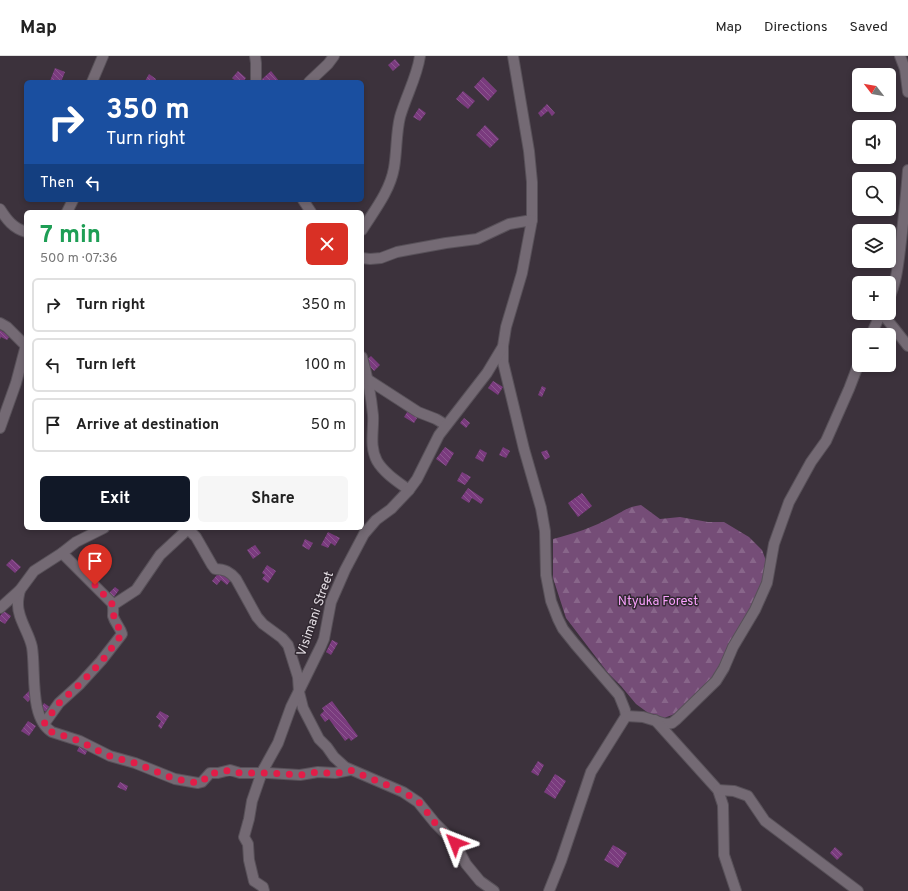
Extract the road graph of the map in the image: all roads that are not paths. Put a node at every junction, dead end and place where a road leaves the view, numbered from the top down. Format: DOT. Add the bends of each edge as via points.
graph roads {
  1 [pos="103,56"];
  2 [pos="255,56"];
  3 [pos="334,56"];
  4 [pos="420,56"];
  5 [pos="513,56"];
  6 [pos="900,56"];
  7 [pos="93,80"];
  8 [pos="256,80"];
  9 [pos="311,80"];
  10 [pos="908,92"];
  11 [pos="908,170"];
  12 [pos="0,209"];
  13 [pos="532,220"];
  14 [pos="364,227"];
  15 [pos="24,231"];
  16 [pos="364,258"];
  17 [pos="896,276"];
  18 [pos="888,320"];
  19 [pos="0,322"];
  20 [pos="24,346"];
  21 [pos="503,346"];
  22 [pos="908,346"];
  23 [pos="24,355"];
  24 [pos="364,366"];
  25 [pos="856,372"];
  26 [pos="367,379"];
  27 [pos="446,425"];
  28 [pos="0,428"];
  29 [pos="409,490"];
  30 [pos="100,530"];
  31 [pos="186,530"];
  32 [pos="190,530"];
  33 [pos="62,553"];
  34 [pos="20,590"];
  35 [pos="113,605"];
  36 [pos="0,608"];
  37 [pos="299,692"];
  38 [pos="626,716"];
  39 [pos="655,720"];
  40 [pos="44,724"];
  41 [pos="350,770"];
  42 [pos="262,772"];
  43 [pos="718,790"];
  44 [pos="264,891"];
  45 [pos="494,891"];
  46 [pos="549,891"];
  47 [pos="736,891"];
  48 [pos="858,891"];
  1 -- 7 [label="street"];
  2 -- 8 [label="street"];
  3 -- 9 [label="street"];
  4 -- 14 [label="street" via="399,122 391,180"];
  5 -- 13 [label="street" via="529,151"];
  6 -- 10 [label="street" via="905,69"];
  11 -- 17 [label="street"];
  12 -- 15 [label="street" via="11,224"];
  13 -- 16 [label="street" via="509,224 465,242 398,252 381,258"];
  13 -- 21 [label="street" via="522,273"];
  18 -- 22 [label="street"];
  19 -- 20 [label="street"];
  21 -- 27 [label="street, Visimani Street" via="487,373"];
  21 -- 38 [label="street" via="503,362 524,449 542,508 546,575 551,601 558,619 574,644 619,695"];
  23 -- 28 [label="street"];
  24 -- 26 [label="street"];
  25 -- 39 [label="street" via="826,442 806,470 789,502 774,544 767,583 724,668 716,681 678,719 666,724"];
  26 -- 27 [label="street" via="418,412"];
  26 -- 29 [label="street" via="373,415 372,439 377,461"];
  27 -- 29 [label="street, Visimani Street"];
  29 -- 37 [label="street, Visimani Street" via="369,527 355,549 331,602 324,639"];
  30 -- 33 [label="street" via="81,539"];
  31 -- 35 [label="street" via="160,555 136,590"];
  32 -- 37 [label="street" via="215,569 223,569 232,574 257,617 288,645 298,677"];
  33 -- 34 [label="street" via="34,571"];
  33 -- 35 [label="street"];
  34 -- 36 [label="street"];
  34 -- 40 [label="street" via="18,610 32,651 35,674 34,698"];
  35 -- 40 [label="street" via="114,619 122,631 121,635 102,661 59,703"];
  37 -- 41 [label="street" via="303,708 318,737 339,762"];
  37 -- 42 [label="street, Visimani Street" via="278,743"];
  38 -- 39 [label="street"];
  38 -- 46 [label="street" via="591,772"];
  39 -- 43 [label="street"];
  40 -- 42 [label="street" via="48,730 80,741 106,755 175,779 194,783 202,782 212,773 230,770 240,773"];
  41 -- 42 [label="street" via="335,774 318,772 300,775"];
  41 -- 45 [label="street" via="404,792 418,802 455,843 466,864 480,881"];
  42 -- 44 [label="street, Visimani Street" via="244,840 248,844 254,881"];
  43 -- 47 [label="street" via="723,805 724,855"];
  43 -- 48 [label="street" via="734,791 748,796 765,821"];
}
